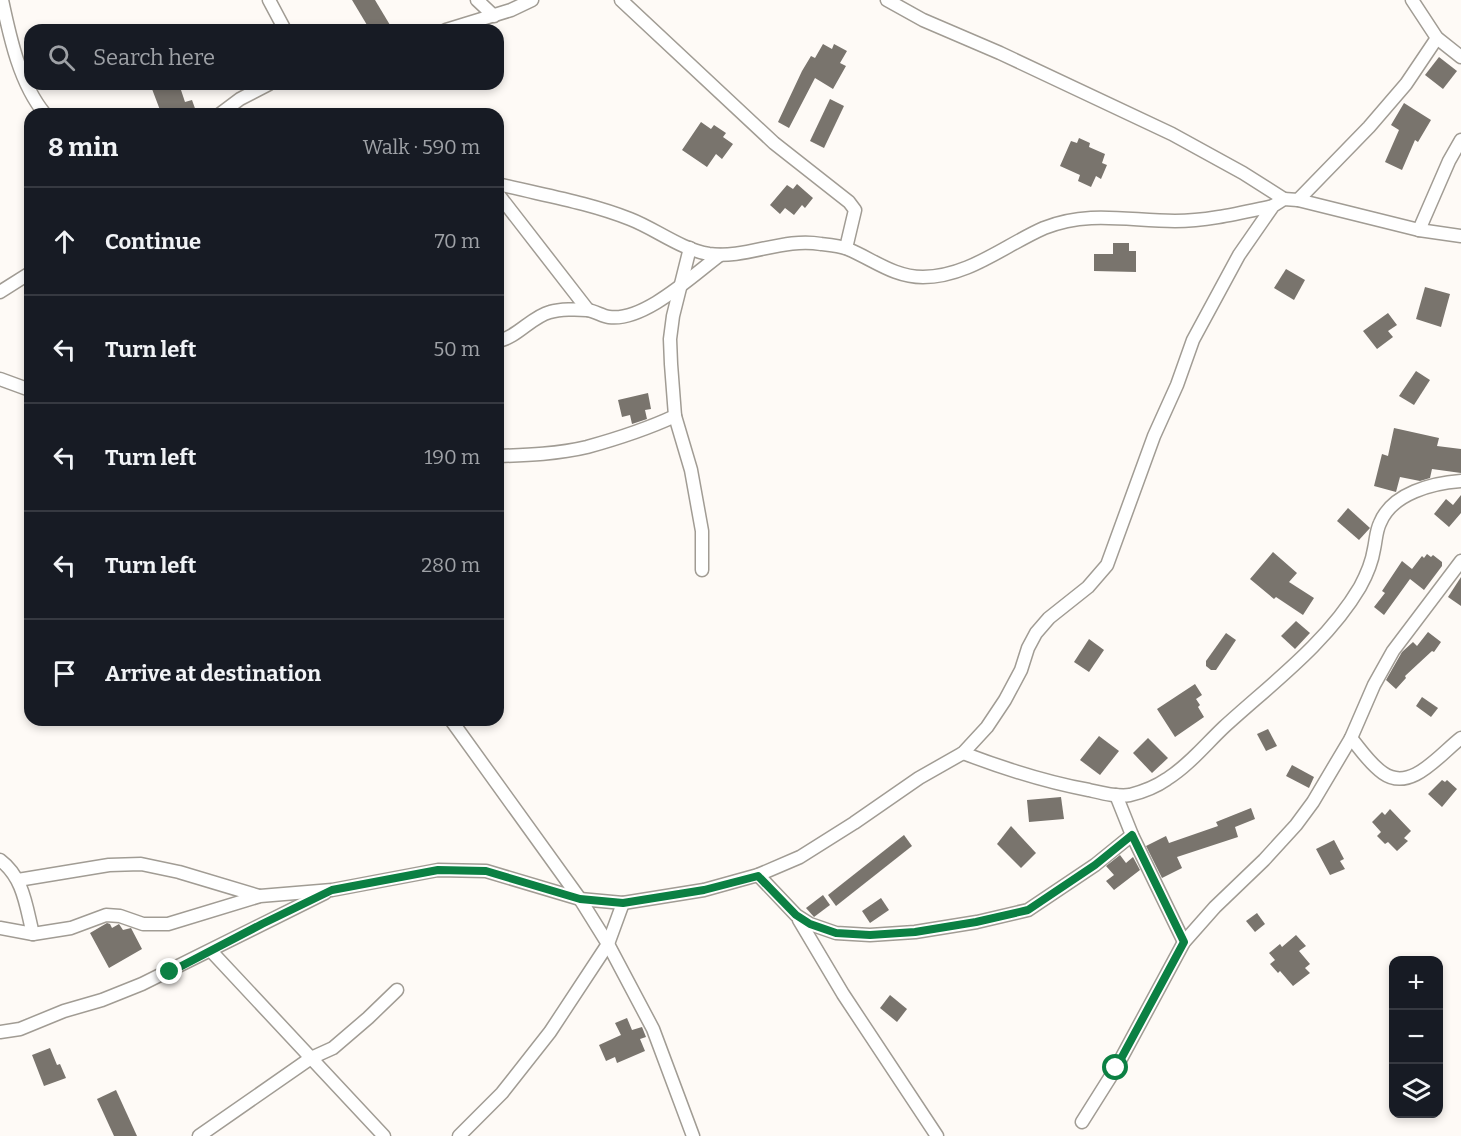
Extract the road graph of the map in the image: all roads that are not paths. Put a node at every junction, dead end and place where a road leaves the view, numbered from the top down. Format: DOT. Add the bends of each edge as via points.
graph roads {
  1 [pos="2,0"];
  2 [pos="269,0"];
  3 [pos="477,0"];
  4 [pos="532,0"];
  5 [pos="621,0"];
  6 [pos="887,0"];
  7 [pos="1412,0"];
  8 [pos="494,16"];
  9 [pos="282,24"];
  10 [pos="467,24"];
  11 [pos="1437,38"];
  12 [pos="1461,57"];
  13 [pos="24,76"];
  14 [pos="29,90"];
  15 [pos="257,90"];
  16 [pos="40,108"];
  17 [pos="228,108"];
  18 [pos="1461,140"];
  19 [pos="504,185"];
  20 [pos="1298,200"];
  21 [pos="504,202"];
  22 [pos="1278,202"];
  23 [pos="1419,230"];
  24 [pos="1461,236"];
  25 [pos="846,248"];
  26 [pos="690,249"];
  27 [pos="720,255"];
  28 [pos="24,277"];
  29 [pos="682,283"];
  30 [pos="0,292"];
  31 [pos="588,310"];
  32 [pos="504,340"];
  33 [pos="0,379"];
  34 [pos="24,388"];
  35 [pos="675,416"];
  36 [pos="504,456"];
  37 [pos="1461,481"];
  38 [pos="1461,561"];
  39 [pos="702,570"];
  40 [pos="455,726"];
  41 [pos="1351,738"];
  42 [pos="1461,738"];
  43 [pos="963,753"];
  44 [pos="1116,795"];
  45 [pos="1132,835"];
  46 [pos="0,861"];
  47 [pos="758,876"];
  48 [pos="18,880"];
  49 [pos="332,890"];
  50 [pos="260,896"];
  51 [pos="580,899"];
  52 [pos="623,903"];
  53 [pos="796,915"];
  54 [pos="0,928"];
  55 [pos="33,934"];
  56 [pos="1184,942"];
  57 [pos="608,944"];
  58 [pos="211,951"];
  59 [pos="397,990"];
  60 [pos="0,1032"];
  61 [pos="310,1058"];
  62 [pos="1083,1122"];
  63 [pos="199,1136"];
  64 [pos="384,1136"];
  65 [pos="459,1136"];
  66 [pos="693,1136"];
  67 [pos="937,1136"];
  1 -- 13 [label="street"];
  2 -- 9 [label="street"];
  3 -- 8 [label="street"];
  4 -- 8 [label="street"];
  5 -- 25 [label="street" via="774,143 849,202 855,210"];
  6 -- 22 [label="street" via="922,20 1172,134 1243,173"];
  7 -- 11 [label="street"];
  8 -- 10 [label="street"];
  11 -- 12 [label="street"];
  11 -- 20 [label="street" via="1406,84"];
  14 -- 16 [label="street"];
  15 -- 17 [label="street"];
  18 -- 23 [label="street"];
  19 -- 26 [label="street" via="593,206 631,219"];
  20 -- 22 [label="street"];
  20 -- 23 [label="street"];
  21 -- 31 [label="street"];
  22 -- 25 [label="street" via="1198,220 1084,217 1045,228 949,274 925,277 904,276"];
  22 -- 43 [label="street" via="1239,255 1193,340 1107,565 1036,633 1005,700"];
  23 -- 24 [label="street"];
  25 -- 27 [label="street" via="813,242"];
  26 -- 27 [label="street"];
  26 -- 29 [label="street"];
  27 -- 29 [label="street"];
  28 -- 30 [label="street"];
  29 -- 31 [label="street" via="647,308 621,317"];
  29 -- 35 [label="street" via="670,339"];
  31 -- 32 [label="street" via="551,311"];
  33 -- 34 [label="street"];
  35 -- 36 [label="street" via="585,448"];
  35 -- 39 [label="street" via="691,470 702,531"];
  37 -- 44 [label="street" via="1425,487 1391,508 1380,521 1371,563 1360,587 1311,647 1194,759 1166,780 1129,795"];
  38 -- 41 [label="street" via="1394,651"];
  40 -- 51 [label="street"];
  41 -- 42 [label="street" via="1381,772 1402,779 1413,777"];
  41 -- 56 [label="street" via="1296,825"];
  43 -- 44 [label="street" via="1048,782"];
  43 -- 47 [label="street" via="800,857"];
  44 -- 45 [label="street"];
  45 -- 53 [label="street" via="1028,910 915,932 870,935 836,933"];
  45 -- 56 [label="street"];
  46 -- 48 [label="street" via="11,868"];
  47 -- 52 [label="street" via="704,890"];
  47 -- 53 [label="street"];
  48 -- 50 [label="street" via="109,865 141,864"];
  48 -- 55 [label="street"];
  49 -- 50 [label="street"];
  49 -- 51 [label="street" via="438,870 486,871"];
  49 -- 58 [label="street"];
  50 -- 55 [label="street" via="168,924 143,924 106,915 71,928"];
  51 -- 52 [label="street"];
  51 -- 57 [label="street"];
  52 -- 57 [label="street"];
  53 -- 67 [label="street"];
  54 -- 55 [label="street"];
  56 -- 62 [label="street"];
  57 -- 65 [label="street" via="550,1032 502,1093"];
  57 -- 66 [label="street" via="653,1029"];
  58 -- 60 [label="street" via="102,1000 20,1029"];
  58 -- 61 [label="street"];
  59 -- 61 [label="street" via="333,1048"];
  61 -- 63 [label="street"];
  61 -- 64 [label="street"];
}
